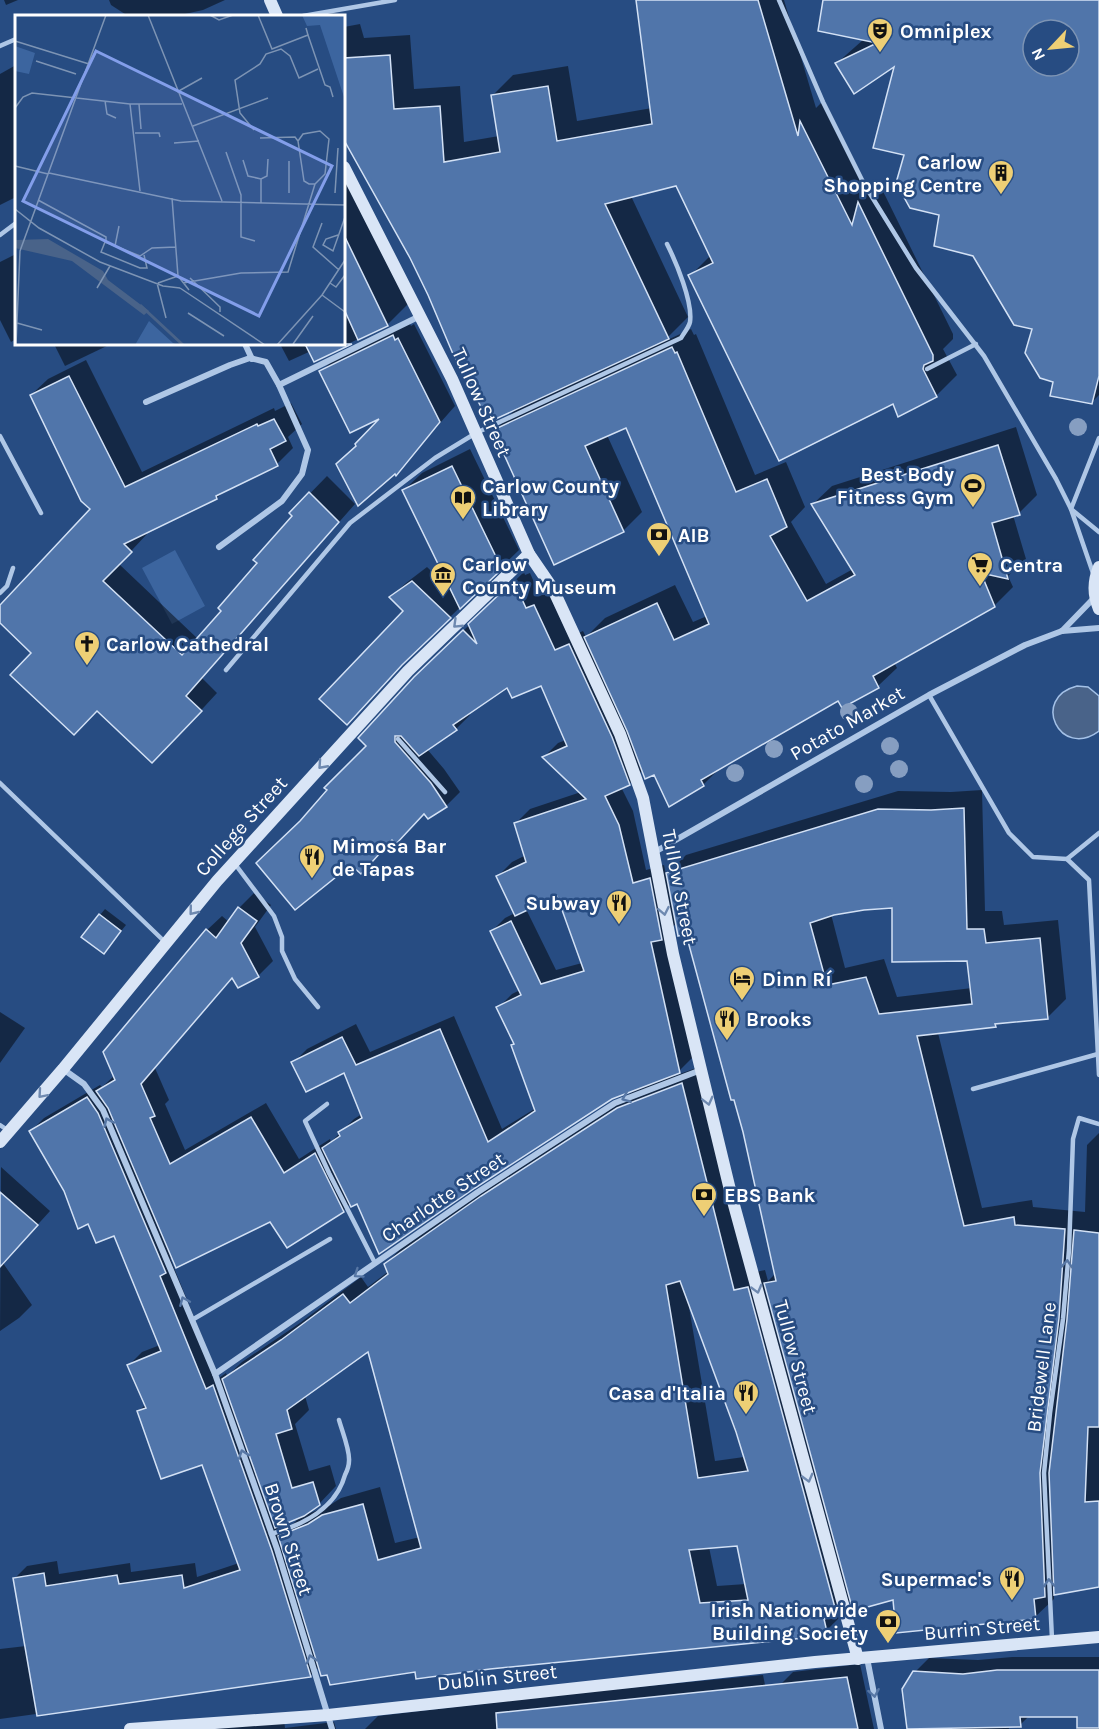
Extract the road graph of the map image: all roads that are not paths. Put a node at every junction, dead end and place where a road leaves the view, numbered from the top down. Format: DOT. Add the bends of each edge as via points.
graph roads {
  1 [pos="270,0"];
  2 [pos="395,0"];
  3 [pos="779,0"];
  4 [pos="277,15"];
  5 [pos="309,15"];
  6 [pos="15,39"];
  7 [pos="0,46"];
  8 [pos="345,169"];
  9 [pos="15,224"];
  10 [pos="0,235"];
  11 [pos="667,244"];
  12 [pos="421,316"];
  13 [pos="976,344"];
  14 [pos="245,345"];
  15 [pos="252,359"];
  16 [pos="927,369"];
  17 [pos="279,385"];
  18 [pos="146,402"];
  19 [pos="476,433"];
  20 [pos="0,436"];
  21 [pos="1099,438"];
  22 [pos="1071,509"];
  23 [pos="41,513"];
  24 [pos="1099,532"];
  25 [pos="219,547"];
  26 [pos="529,554"];
  27 [pos="12,568"];
  28 [pos="1097,572"];
  29 [pos="0,593"];
  30 [pos="1097,603"];
  31 [pos="1099,628"];
  32 [pos="1062,631"];
  33 [pos="226,670"];
  34 [pos="929,695"];
  35 [pos="398,739"];
  36 [pos="0,783"];
  37 [pos="445,792"];
  38 [pos="1099,834"];
  39 [pos="653,853"];
  40 [pos="1067,859"];
  41 [pos="234,862"];
  42 [pos="166,943"];
  43 [pos="318,1007"];
  44 [pos="1098,1054"];
  45 [pos="63,1069"];
  46 [pos="701,1070"];
  47 [pos="1099,1075"];
  48 [pos="973,1089"];
  49 [pos="327,1104"];
  50 [pos="1099,1124"];
  51 [pos="5,1128"];
  52 [pos="0,1142"];
  53 [pos="330,1239"];
  54 [pos="375,1263"];
  55 [pos="192,1320"];
  56 [pos="215,1374"];
  57 [pos="339,1420"];
  58 [pos="271,1534"];
  59 [pos="1099,1637"];
  60 [pos="1052,1642"];
  61 [pos="863,1658"];
  62 [pos="328,1715"];
  63 [pos="192,1727"];
  64 [pos="130,1729"];
  65 [pos="332,1729"];
  66 [pos="881,1729"];
  1 -- 4 [label="main road"];
  2 -- 5 [label="lane"];
  3 -- 13 [label="lane" via="822,102 864,184 916,268"];
  6 -- 7 [label="lane"];
  8 -- 12 [label="main road, Tullow Street"];
  9 -- 10 [label="lane"];
  11 -- 19 [label="lane" via="680,271 689,311 690,323 681,338"];
  12 -- 17 [label="street"];
  12 -- 19 [label="main road, Tullow Street"];
  13 -- 16 [label="lane"];
  13 -- 22 [label="lane"];
  14 -- 15 [label="street"];
  15 -- 17 [label="street" via="266,362"];
  15 -- 18 [label="street"];
  17 -- 25 [label="street" via="308,450 302,474 282,501"];
  19 -- 26 [label="main road, Tullow Street"];
  19 -- 33 [label="lane" via="435,458 350,523"];
  20 -- 23 [label="lane"];
  21 -- 22 [label="lane"];
  22 -- 24 [label="lane"];
  22 -- 28 [label="lane"];
  26 -- 39 [label="main road, Tullow Street" via="553,589 620,734 643,798"];
  26 -- 41 [label="main road, College Street, one-way" via="408,671 373,715"];
  27 -- 29 [label="lane" via="7,586"];
  28 -- 30 [label="main road"];
  30 -- 32 [label="street, Potato Market"];
  31 -- 32 [label="street, Potato Market"];
  32 -- 34 [label="street, Potato Market" via="1025,645"];
  34 -- 39 [label="street, Potato Market"];
  34 -- 40 [label="lane" via="1009,833 1033,857"];
  35 -- 37 [label="lane"];
  36 -- 42 [label="lane"];
  38 -- 40 [label="lane"];
  39 -- 46 [label="main road, Tullow Street, one-way"];
  40 -- 44 [label="lane" via="1089,880"];
  41 -- 42 [label="main road, College Street, one-way"];
  41 -- 43 [label="lane" via="274,916 282,937 282,951 295,979"];
  42 -- 45 [label="main road, College Street"];
  44 -- 47 [label="lane"];
  44 -- 48 [label="lane"];
  45 -- 51 [label="main road, College Street, one-way"];
  55 -- 45 [label="street, Brown Street, one-way" via="103,1110 84,1084"];
  46 -- 54 [label="street, Charlotte Street, one-way" via="615,1103"];
  46 -- 61 [label="main road, Tullow Street, one-way" via="734,1205"];
  49 -- 54 [label="lane" via="305,1120"];
  60 -- 50 [label="lane, Bridewell Lane, one-way" via="1044,1473 1069,1250 1073,1138 1079,1118"];
  51 -- 52 [label="main road, College Street"];
  53 -- 55 [label="lane"];
  54 -- 56 [label="street, Charlotte Street, one-way"];
  55 -- 56 [label="street, Brown Street"];
  58 -- 56 [label="street, Brown Street, one-way"];
  57 -- 58 [label="lane" via="350,1461 343,1483 318,1514"];
  62 -- 58 [label="street, Brown Street, one-way"];
  59 -- 60 [label="main road, Burrin Street"];
  60 -- 61 [label="main road, Burrin Street"];
  61 -- 62 [label="main road, Dublin Street"];
  61 -- 66 [label="street, one-way"];
  62 -- 63 [label="main road, Dublin Street"];
  62 -- 65 [label="street, Brown Street"];
  63 -- 64 [label="main road, Dublin Street"];
}
